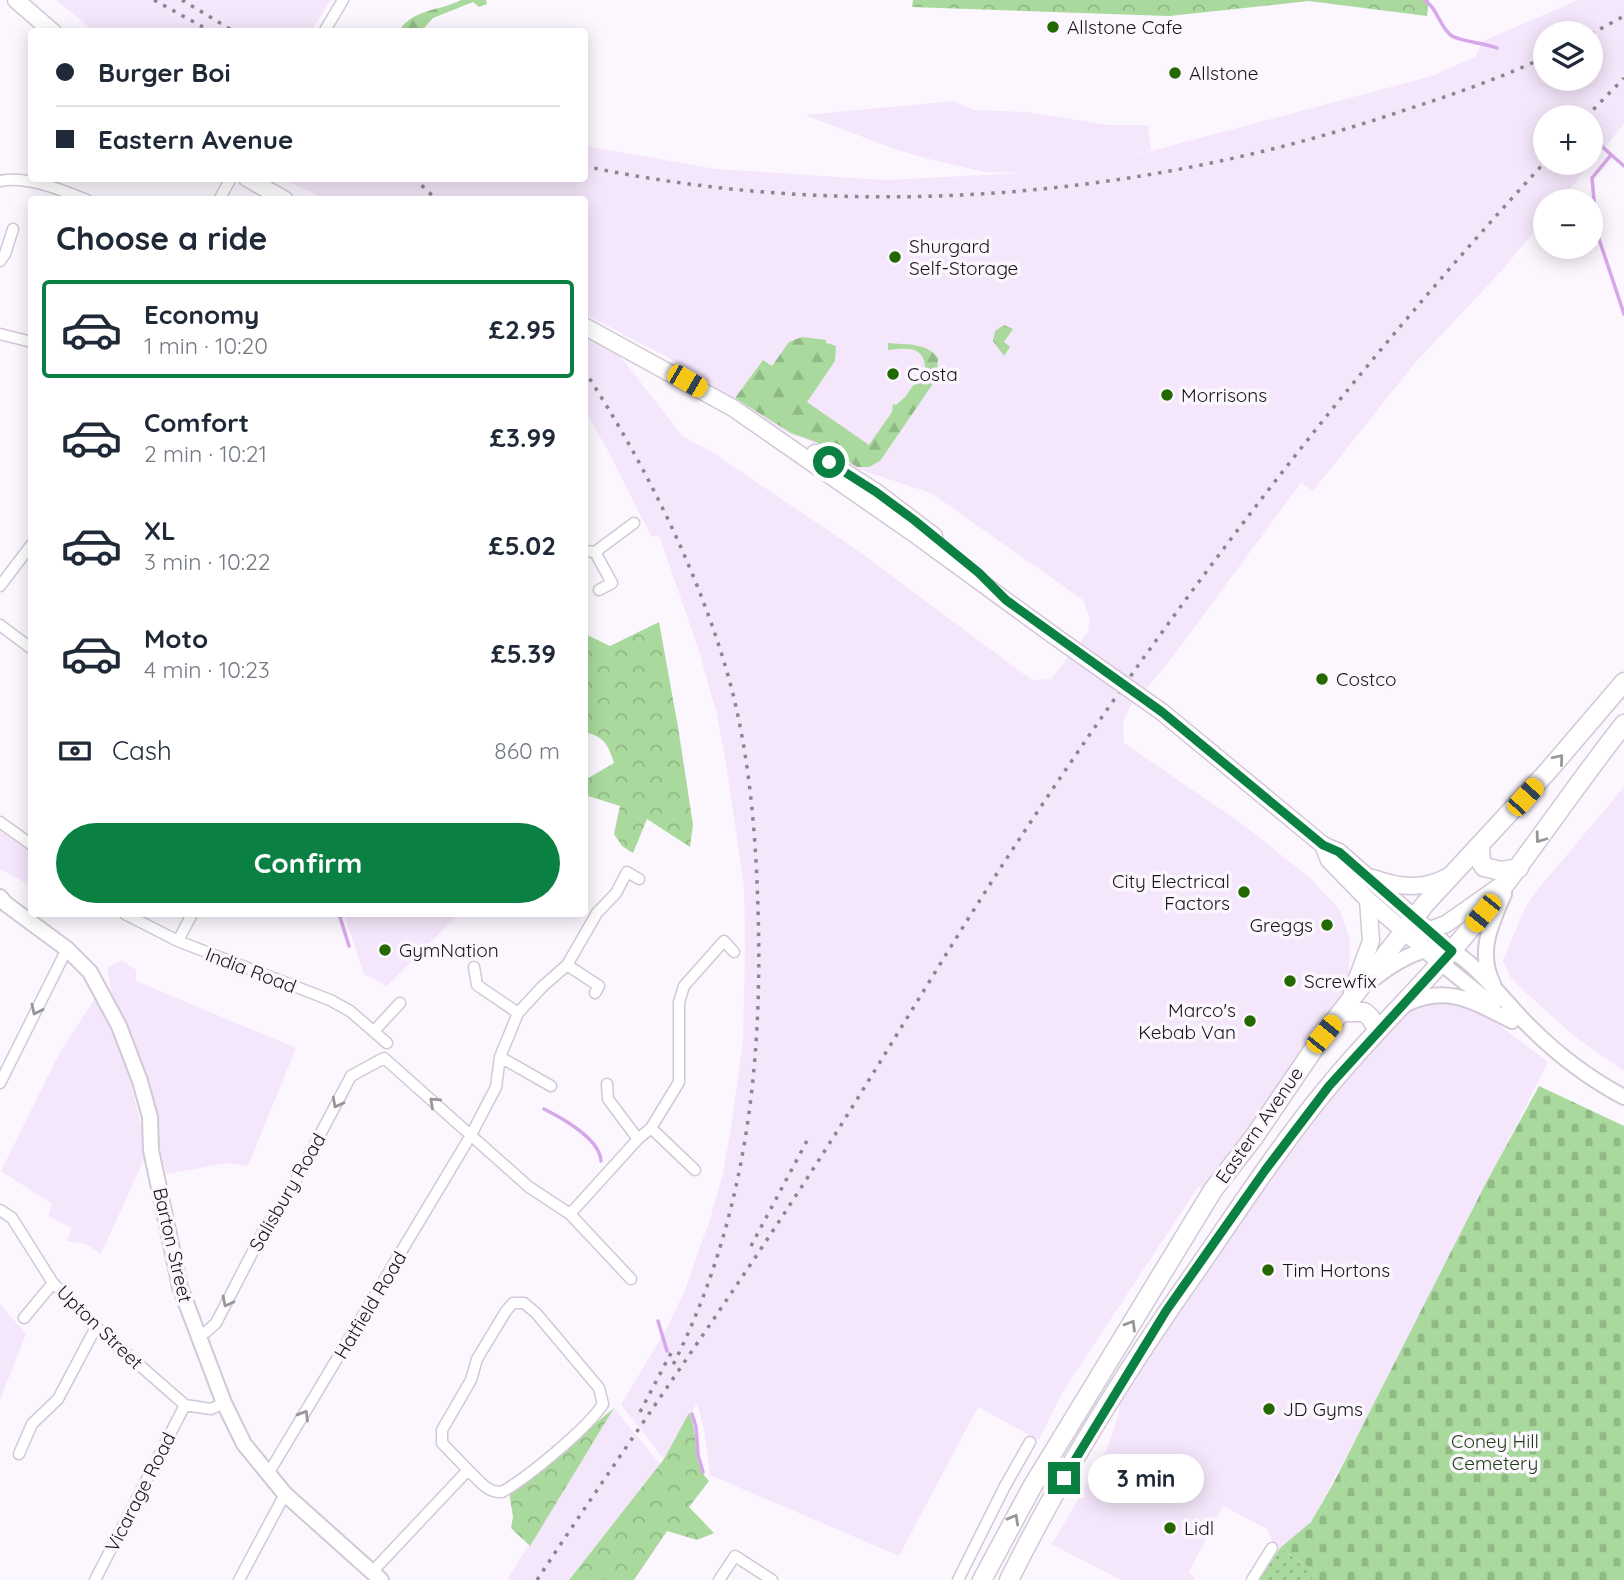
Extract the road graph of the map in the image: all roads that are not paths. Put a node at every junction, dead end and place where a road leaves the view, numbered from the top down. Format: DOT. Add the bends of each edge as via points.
graph roads {
  1 [pos="16,0"];
  2 [pos="343,0"];
  3 [pos="48,28"];
  4 [pos="326,28"];
  5 [pos="28,180"];
  6 [pos="0,181"];
  7 [pos="40,182"];
  8 [pos="253,182"];
  9 [pos="76,196"];
  10 [pos="277,196"];
  11 [pos="13,229"];
  12 [pos="0,261"];
  13 [pos="588,328"];
  14 [pos="0,334"];
  15 [pos="28,341"];
  16 [pos="634,523"];
  17 [pos="28,549"];
  18 [pos="590,551"];
  19 [pos="0,586"];
  20 [pos="600,590"];
  21 [pos="0,625"];
  22 [pos="28,646"];
  23 [pos="1624,681"];
  24 [pos="1624,724"];
  25 [pos="0,822"];
  26 [pos="28,842"];
  27 [pos="1323,845"];
  28 [pos="1480,845"];
  29 [pos="1516,872"];
  30 [pos="1365,875"];
  31 [pos="1451,875"];
  32 [pos="639,879"];
  33 [pos="0,897"];
  34 [pos="1368,900"];
  35 [pos="131,917"];
  36 [pos="190,917"];
  37 [pos="1409,924"];
  38 [pos="1430,931"];
  39 [pos="716,932"];
  40 [pos="178,941"];
  41 [pos="724,941"];
  42 [pos="67,949"];
  43 [pos="1426,951"];
  44 [pos="734,952"];
  45 [pos="1446,957"];
  46 [pos="567,965"];
  47 [pos="474,967"];
  48 [pos="1495,988"];
  49 [pos="595,993"];
  50 [pos="400,1003"];
  51 [pos="1344,1007"];
  52 [pos="1397,1010"];
  53 [pos="518,1013"];
  54 [pos="1513,1021"];
  55 [pos="1530,1027"];
  56 [pos="1378,1030"];
  57 [pos="374,1031"];
  58 [pos="387,1042"];
  59 [pos="500,1057"];
  60 [pos="0,1083"];
  61 [pos="607,1084"];
  62 [pos="551,1086"];
  63 [pos="1624,1097"];
  64 [pos="651,1128"];
  65 [pos="471,1135"];
  66 [pos="638,1139"];
  67 [pos="695,1170"];
  68 [pos="0,1210"];
  69 [pos="570,1214"];
  70 [pos="631,1279"];
  71 [pos="53,1283"];
  72 [pos="24,1318"];
  73 [pos="96,1327"];
  74 [pos="197,1334"];
  75 [pos="224,1403"];
  76 [pos="185,1405"];
  77 [pos="1030,1442"];
  78 [pos="19,1454"];
  79 [pos="468,1470"];
  80 [pos="268,1474"];
  81 [pos="285,1493"];
  82 [pos="1272,1548"];
  83 [pos="378,1578"];
  84 [pos="94,1580"];
  85 [pos="239,1580"];
  86 [pos="719,1580"];
  87 [pos="772,1580"];
  88 [pos="958,1580"];
  89 [pos="982,1580"];
  90 [pos="1009,1580"];
  91 [pos="1252,1580"];
  1 -- 3 [label="main road"];
  2 -- 4 [label="street"];
  5 -- 6 [label="street"];
  7 -- 9 [label="street"];
  8 -- 10 [label="main road"];
  11 -- 12 [label="street"];
  13 -- 27 [label="main road, bridge" via="733,408 1162,712"];
  14 -- 15 [label="street"];
  16 -- 18 [label="street"];
  17 -- 19 [label="street"];
  18 -- 20 [label="street" via="612,583"];
  21 -- 22 [label="street"];
  28 -- 23 [label="highway, Eastern Avenue, one-way"];
  24 -- 29 [label="highway, Eastern Avenue, one-way"];
  25 -- 26 [label="street"];
  27 -- 30 [label="main road" via="1339,852"];
  27 -- 34 [label="main road" via="1329,860"];
  28 -- 29 [label="highway" via="1484,867"];
  28 -- 31 [label="highway, Eastern Avenue"];
  29 -- 38 [label="main road"];
  29 -- 45 [label="highway, Eastern Avenue"];
  29 -- 48 [label="main road" via="1486,941 1485,963"];
  30 -- 31 [label="main road" via="1411,887"];
  30 -- 37 [label="main road"];
  31 -- 37 [label="highway, Eastern Avenue"];
  32 -- 46 [label="street" via="627,873"];
  33 -- 42 [label="main road, Barton Street"];
  34 -- 37 [label="main road"];
  34 -- 51 [label="main road" via="1371,941"];
  35 -- 40 [label="street, India Road"];
  36 -- 40 [label="street"];
  37 -- 38 [label="main road"];
  37 -- 43 [label="main road"];
  37 -- 51 [label="highway, Eastern Avenue"];
  38 -- 45 [label="main road"];
  39 -- 41 [label="street"];
  40 -- 57 [label="street, India Road" via="330,1000"];
  41 -- 44 [label="street"];
  41 -- 64 [label="street" via="684,986 679,1002 679,1082"];
  42 -- 60 [label="street, one-way"];
  42 -- 74 [label="main road, Barton Street" via="90,972 119,1026 140,1081 180,1287"];
  43 -- 45 [label="main road"];
  43 -- 51 [label="main road" via="1387,968"];
  45 -- 48 [label="main road"];
  45 -- 52 [label="highway, Eastern Avenue"];
  45 -- 54 [label="main road"];
  46 -- 49 [label="street" via="600,986"];
  46 -- 53 [label="street"];
  47 -- 53 [label="street" via="477,985"];
  48 -- 55 [label="main road"];
  50 -- 57 [label="street"];
  51 -- 56 [label="highway" via="1364,1012"];
  89 -- 51 [label="highway, Eastern Avenue, one-way" via="1031,1487 1213,1191"];
  52 -- 54 [label="main road" via="1419,998 1444,994 1464,998"];
  52 -- 56 [label="highway, Eastern Avenue"];
  53 -- 59 [label="street, Hatfield Road"];
  54 -- 55 [label="main road"];
  55 -- 63 [label="main road"];
  56 -- 90 [label="highway, Eastern Avenue" via="1289,1138 1166,1311 1052,1498"];
  57 -- 58 [label="street, India Road"];
  59 -- 62 [label="street"];
  59 -- 65 [label="street, Hatfield Road" via="496,1087"];
  61 -- 66 [label="street" via="608,1099"];
  64 -- 66 [label="street"];
  64 -- 67 [label="street"];
  65 -- 69 [label="street" via="529,1187"];
  65 -- 74 [label="street, Salisbury Road, one-way" via="384,1058 351,1076 216,1323"];
  80 -- 65 [label="street, Hatfield Road, one-way"];
  66 -- 69 [label="street"];
  68 -- 71 [label="street, Upton Street" via="12,1218"];
  69 -- 70 [label="street"];
  71 -- 72 [label="street"];
  71 -- 73 [label="street, Upton Street"];
  73 -- 76 [label="street, Upton Street"];
  73 -- 78 [label="street" via="58,1399 32,1424"];
  74 -- 75 [label="main road, Barton Street"];
  75 -- 76 [label="street" via="211,1409"];
  75 -- 80 [label="main road, Barton Street" via="244,1444"];
  76 -- 84 [label="street, Vicarage Road"];
  77 -- 88 [label="street"];
  79 -- 79 [label="street" via="488,1489 502,1492 540,1465 603,1404 599,1388 524,1303 513,1303 506,1311 442,1430 442,1443"];
  79 -- 83 [label="street"];
  80 -- 81 [label="main road, Barton Street"];
  81 -- 83 [label="main road, Barton Street"];
  81 -- 85 [label="street"];
  82 -- 91 [label="street"];
  86 -- 87 [label="street" via="735,1556"];
}
